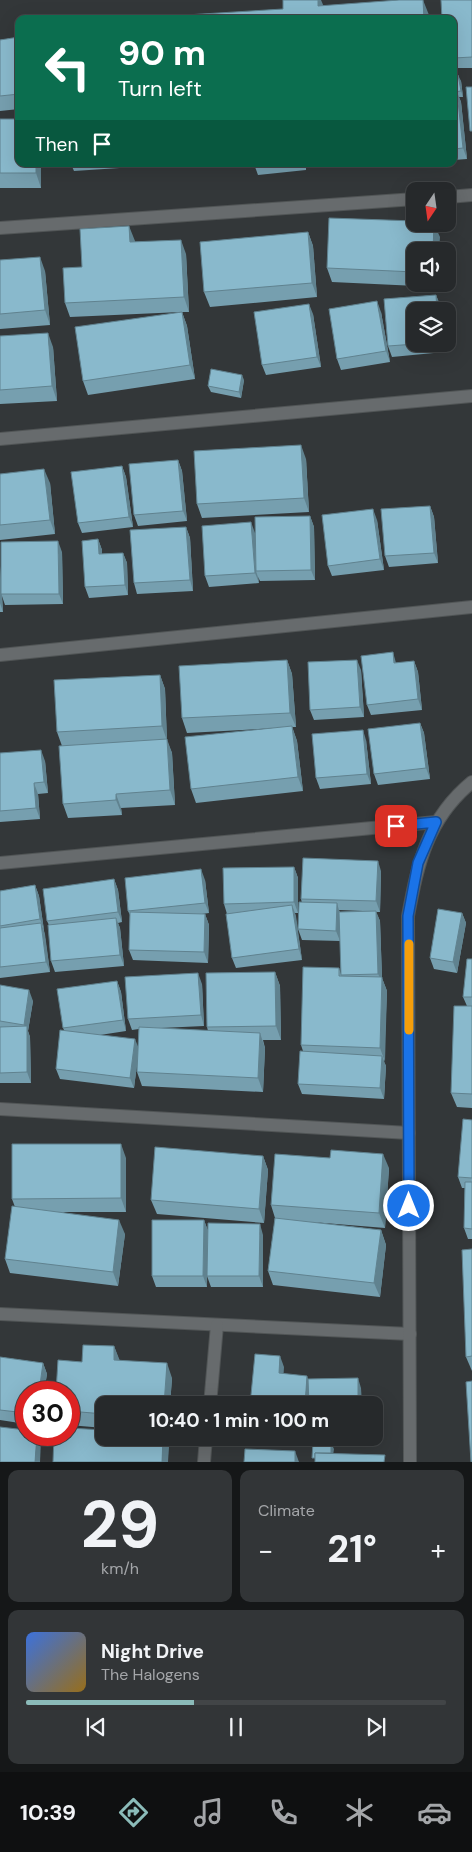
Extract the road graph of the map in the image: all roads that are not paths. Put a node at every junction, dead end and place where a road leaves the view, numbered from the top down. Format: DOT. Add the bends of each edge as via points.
graph roads {
  1 [pos="472,195"];
  2 [pos="456,196"];
  3 [pos="406,200"];
  4 [pos="0,228"];
  5 [pos="472,396"];
  6 [pos="0,439"];
  7 [pos="472,607"];
  8 [pos="0,655"];
  9 [pos="472,782"];
  10 [pos="436,822"];
  11 [pos="0,863"];
  12 [pos="0,1109"];
  13 [pos="409,1133"];
  14 [pos="0,1314"];
  15 [pos="217,1325"];
  16 [pos="410,1334"];
  17 [pos="211,1396"];
  18 [pos="205,1446"];
  19 [pos="204,1462"];
  20 [pos="410,1462"];
  1 -- 2 [label="street"];
  3 -- 4 [label="street"];
  5 -- 6 [label="street"];
  7 -- 8 [label="street"];
  9 -- 10 [label="street"];
  10 -- 11 [label="street"];
  10 -- 13 [label="street" via="418,863 408,916"];
  12 -- 13 [label="street"];
  13 -- 16 [label="street"];
  14 -- 15 [label="street"];
  15 -- 16 [label="street"];
  15 -- 17 [label="street"];
  16 -- 20 [label="street"];
  18 -- 19 [label="street"];
}
